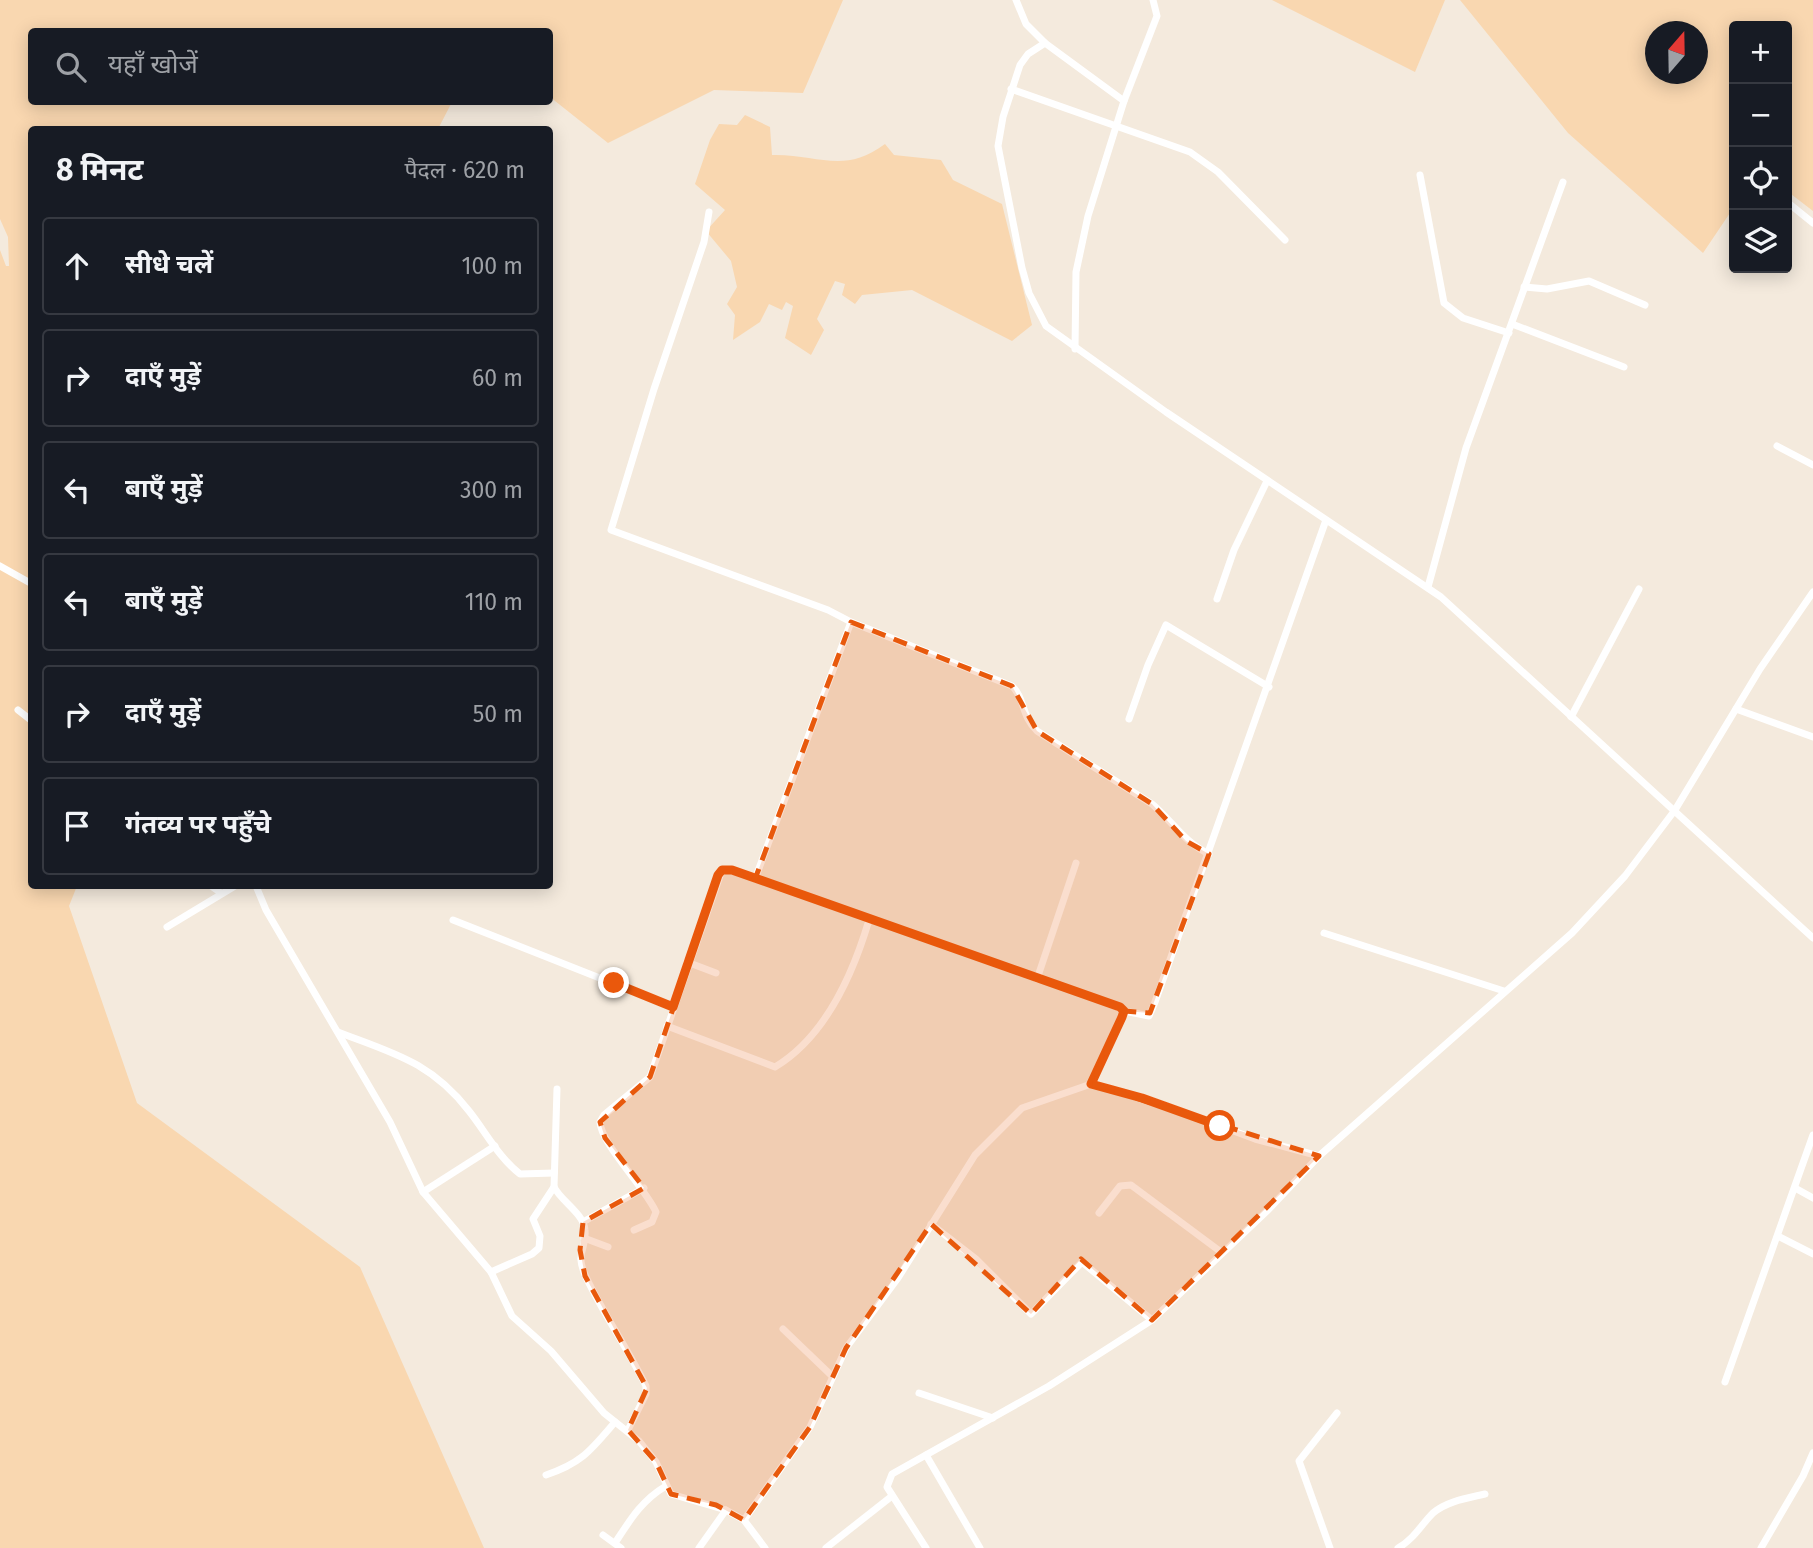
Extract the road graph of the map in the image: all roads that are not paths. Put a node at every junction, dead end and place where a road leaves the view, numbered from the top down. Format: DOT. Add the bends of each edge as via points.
graph roads {
  1 [pos="1016,0"];
  2 [pos="1153,0"];
  3 [pos="1045,43"];
  4 [pos="1011,89"];
  5 [pos="1124,102"];
  6 [pos="1118,126"];
  7 [pos="1420,175"];
  8 [pos="1563,183"];
  9 [pos="1792,206"];
  10 [pos="709,212"];
  11 [pos="1813,223"];
  12 [pos="1285,240"];
  13 [pos="1524,287"];
  14 [pos="1645,306"];
  15 [pos="1512,324"];
  16 [pos="1509,332"];
  17 [pos="1075,349"];
  18 [pos="1624,367"];
  19 [pos="1777,446"];
  20 [pos="1813,465"];
  21 [pos="1267,481"];
  22 [pos="1326,520"];
  23 [pos="0,566"];
  24 [pos="28,582"];
  25 [pos="1428,587"];
  26 [pos="1639,589"];
  27 [pos="1813,593"];
  28 [pos="1217,598"];
  29 [pos="851,622"];
  30 [pos="1269,687"];
  31 [pos="1736,709"];
  32 [pos="18,710"];
  33 [pos="28,718"];
  34 [pos="1572,718"];
  35 [pos="1129,719"];
  36 [pos="1813,737"];
  37 [pos="1675,810"];
  38 [pos="1209,854"];
  39 [pos="1076,863"];
  40 [pos="755,879"];
  41 [pos="215,889"];
  42 [pos="229,889"];
  43 [pos="257,889"];
  44 [pos="221,893"];
  45 [pos="453,920"];
  46 [pos="869,920"];
  47 [pos="167,927"];
  48 [pos="1324,933"];
  49 [pos="1813,938"];
  50 [pos="687,962"];
  51 [pos="716,973"];
  52 [pos="1037,979"];
  53 [pos="1504,991"];
  54 [pos="673,1007"];
  55 [pos="1124,1011"];
  56 [pos="667,1026"];
  57 [pos="337,1031"];
  58 [pos="1091,1084"];
  59 [pos="556,1089"];
  60 [pos="1813,1135"];
  61 [pos="495,1146"];
  62 [pos="1319,1156"];
  63 [pos="554,1172"];
  64 [pos="554,1187"];
  65 [pos="643,1188"];
  66 [pos="1795,1188"];
  67 [pos="423,1192"];
  68 [pos="1813,1198"];
  69 [pos="1099,1213"];
  70 [pos="583,1222"];
  71 [pos="931,1224"];
  72 [pos="634,1230"];
  73 [pos="1778,1236"];
  74 [pos="584,1238"];
  75 [pos="608,1247"];
  76 [pos="1221,1252"];
  77 [pos="1813,1254"];
  78 [pos="491,1272"];
  79 [pos="1152,1320"];
  80 [pos="783,1329"];
  81 [pos="832,1376"];
  82 [pos="1725,1382"];
  83 [pos="919,1393"];
  84 [pos="1337,1413"];
  85 [pos="993,1418"];
  86 [pos="615,1422"];
  87 [pos="628,1430"];
  88 [pos="1813,1452"];
  89 [pos="926,1455"];
  90 [pos="546,1475"];
  91 [pos="666,1486"];
  92 [pos="1485,1494"];
  93 [pos="892,1496"];
  94 [pos="726,1510"];
  95 [pos="744,1520"];
  96 [pos="603,1535"];
  97 [pos="618,1546"];
  98 [pos="699,1548"];
  99 [pos="765,1548"];
  100 [pos="826,1548"];
  101 [pos="926,1548"];
  102 [pos="980,1548"];
  103 [pos="1330,1548"];
  104 [pos="1398,1548"];
  105 [pos="1761,1548"];
  1 -- 3 [label="street" via="1026,24"];
  2 -- 5 [label="street" via="1157,16"];
  3 -- 4 [label="street" via="1023,59"];
  3 -- 5 [label="street"];
  4 -- 6 [label="street"];
  4 -- 17 [label="street" via="998,146 1022,268 1045,326"];
  5 -- 6 [label="street"];
  6 -- 12 [label="street" via="1205,161"];
  6 -- 17 [label="street" via="1088,216 1076,272"];
  7 -- 16 [label="street" via="1444,303 1463,318"];
  8 -- 13 [label="street"];
  9 -- 11 [label="street"];
  10 -- 29 [label="street" via="704,242 611,530"];
  13 -- 14 [label="street" via="1547,289 1589,281"];
  13 -- 15 [label="street"];
  15 -- 16 [label="street"];
  15 -- 18 [label="street"];
  16 -- 25 [label="street" via="1466,448"];
  17 -- 21 [label="street"];
  19 -- 20 [label="street"];
  21 -- 22 [label="street"];
  21 -- 28 [label="street"];
  22 -- 25 [label="street"];
  22 -- 30 [label="street"];
  23 -- 24 [label="street"];
  25 -- 34 [label="street"];
  26 -- 34 [label="street"];
  27 -- 31 [label="street"];
  29 -- 38 [label="street" via="1012,686 1026,719 1037,731 1152,804 1186,841"];
  29 -- 40 [label="street"];
  30 -- 35 [label="street" via="1166,625"];
  30 -- 38 [label="street"];
  31 -- 36 [label="street"];
  31 -- 37 [label="street"];
  32 -- 33 [label="street"];
  34 -- 37 [label="street"];
  37 -- 49 [label="street"];
  37 -- 53 [label="street" via="1600,905"];
  38 -- 55 [label="street" via="1150,1013 1143,1016"];
  39 -- 52 [label="street"];
  40 -- 46 [label="street"];
  40 -- 50 [label="street" via="722,870"];
  41 -- 44 [label="street"];
  42 -- 44 [label="street"];
  43 -- 57 [label="street"];
  44 -- 47 [label="street"];
  45 -- 54 [label="street"];
  46 -- 52 [label="street"];
  46 -- 56 [label="street" via="855,966 826,1014 797,1054 775,1067"];
  48 -- 53 [label="street"];
  50 -- 51 [label="street"];
  50 -- 54 [label="street"];
  52 -- 55 [label="street"];
  53 -- 62 [label="street"];
  54 -- 56 [label="street"];
  55 -- 58 [label="street"];
  56 -- 65 [label="street" via="650,1077 600,1122 605,1138"];
  57 -- 61 [label="street" via="432,1072"];
  57 -- 67 [label="street" via="390,1122"];
  58 -- 62 [label="street" via="1262,1142"];
  58 -- 71 [label="street" via="1022,1108 975,1155"];
  59 -- 63 [label="street"];
  60 -- 66 [label="street"];
  61 -- 63 [label="street" via="523,1175"];
  61 -- 67 [label="street"];
  62 -- 76 [label="street"];
  63 -- 64 [label="street"];
  64 -- 70 [label="street"];
  64 -- 78 [label="street" via="533,1219 539,1248"];
  65 -- 70 [label="street"];
  65 -- 72 [label="street" via="656,1216"];
  66 -- 68 [label="street"];
  66 -- 73 [label="street"];
  67 -- 78 [label="street"];
  69 -- 76 [label="street" via="1120,1186 1131,1185"];
  70 -- 74 [label="street"];
  71 -- 79 [label="street" via="1031,1314 1082,1262"];
  71 -- 81 [label="street"];
  73 -- 77 [label="street"];
  73 -- 82 [label="street"];
  74 -- 75 [label="street"];
  74 -- 87 [label="street" via="579,1258 585,1276 646,1387"];
  76 -- 79 [label="street"];
  78 -- 86 [label="street" via="512,1316 551,1351"];
  79 -- 85 [label="street"];
  80 -- 81 [label="street"];
  81 -- 95 [label="street" via="810,1427"];
  83 -- 85 [label="street"];
  84 -- 103 [label="street" via="1299,1461"];
  85 -- 89 [label="street"];
  86 -- 87 [label="street"];
  86 -- 90 [label="street" via="574,1466"];
  87 -- 91 [label="street" via="656,1462"];
  88 -- 105 [label="street"];
  89 -- 93 [label="street" via="887,1479"];
  89 -- 102 [label="street"];
  91 -- 94 [label="street" via="676,1498"];
  91 -- 97 [label="street" via="639,1507"];
  92 -- 104 [label="street" via="1444,1505"];
  93 -- 100 [label="street"];
  93 -- 101 [label="street"];
  94 -- 95 [label="street"];
  94 -- 98 [label="street"];
  95 -- 99 [label="street"];
  96 -- 97 [label="street"];
}
